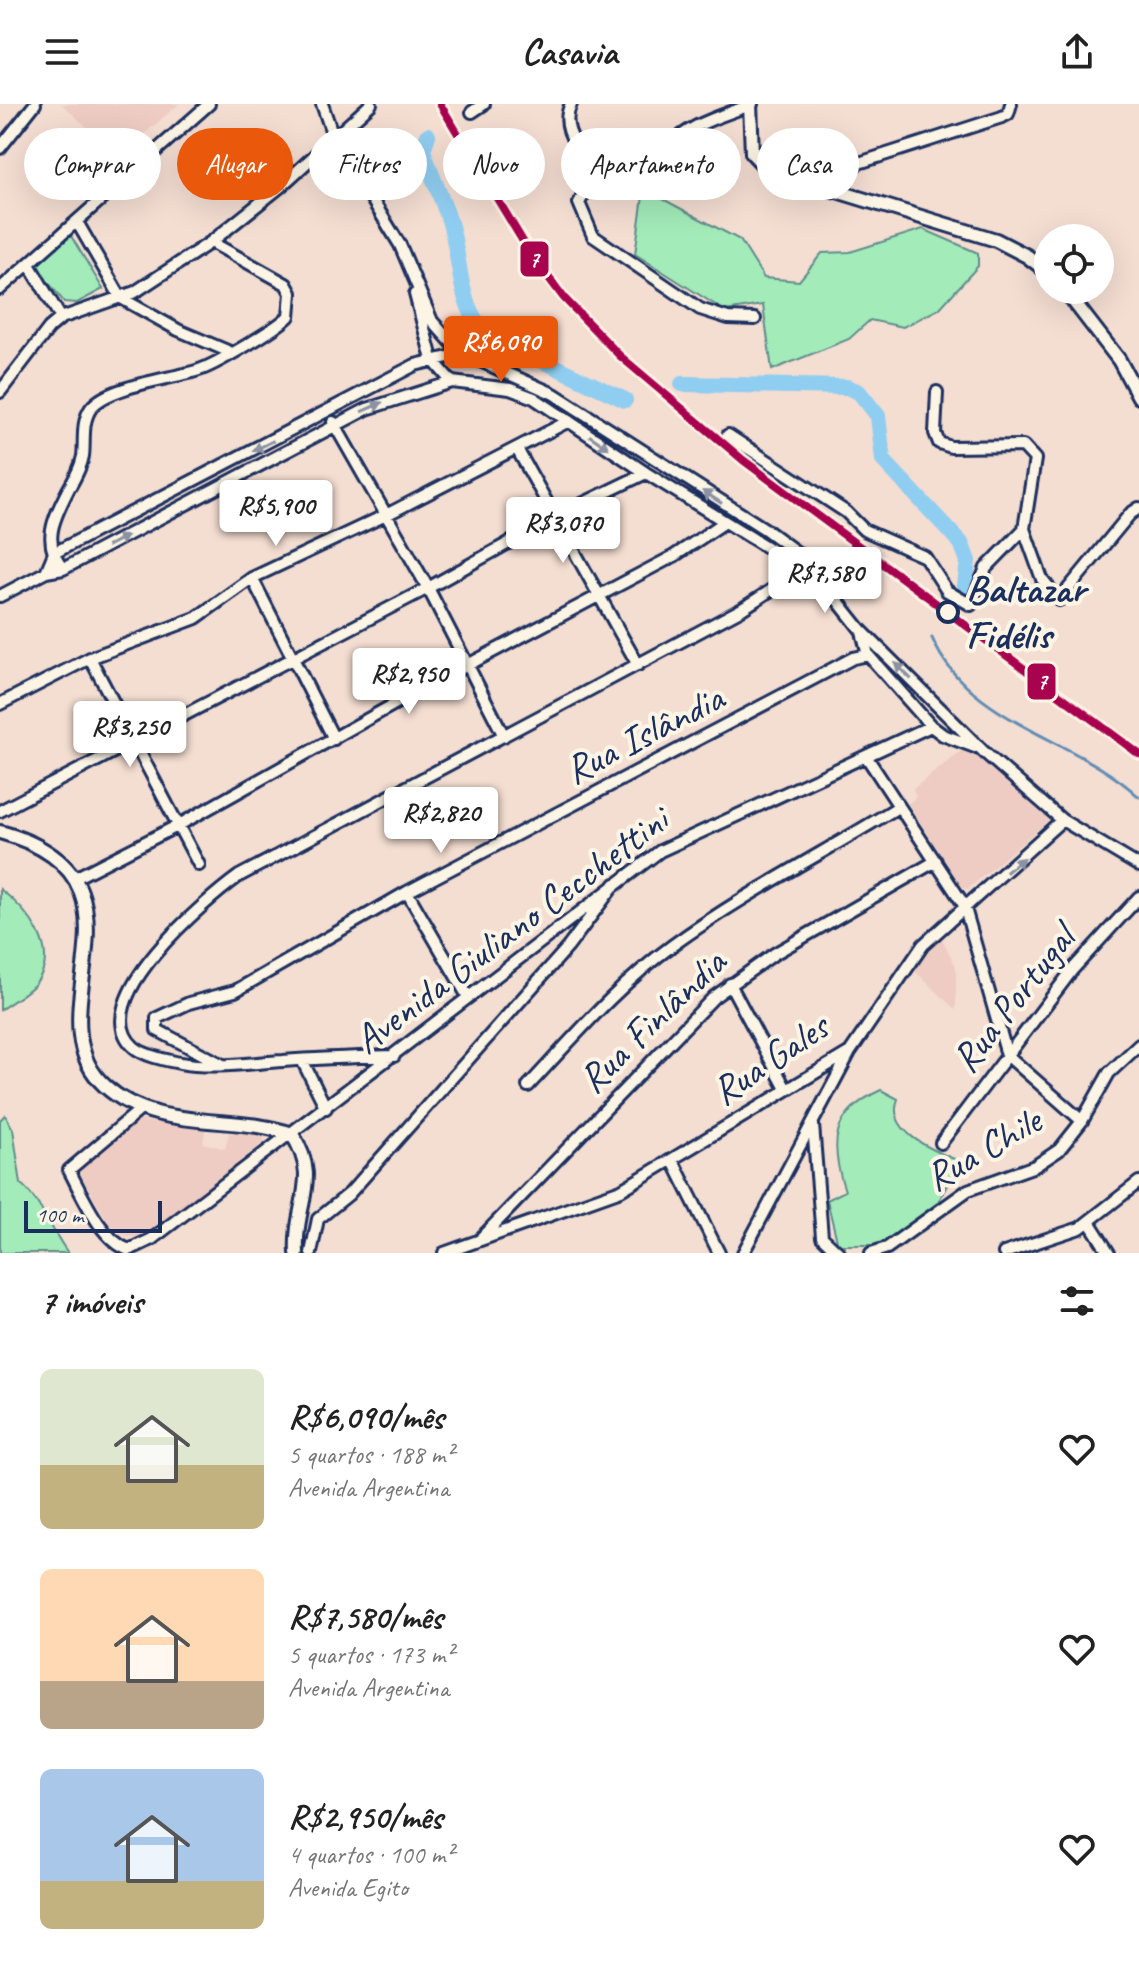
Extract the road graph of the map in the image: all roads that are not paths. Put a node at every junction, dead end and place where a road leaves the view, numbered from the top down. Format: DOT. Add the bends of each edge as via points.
graph roads {
  1 [pos="35,104"];
  2 [pos="209,104"];
  3 [pos="322,104"];
  4 [pos="371,104"];
  5 [pos="484,104"];
  6 [pos="571,104"];
  7 [pos="750,104"];
  8 [pos="1011,104"];
  9 [pos="472,112"];
  10 [pos="330,128"];
  11 [pos="342,128"];
  12 [pos="568,128"];
  13 [pos="698,128"];
  14 [pos="0,148"];
  15 [pos="309,159"];
  16 [pos="757,161"];
  17 [pos="859,163"];
  18 [pos="859,197"];
  19 [pos="372,200"];
  20 [pos="581,200"];
  21 [pos="77,222"];
  22 [pos="211,242"];
  23 [pos="1034,261"];
  24 [pos="29,264"];
  25 [pos="414,284"];
  26 [pos="0,289"];
  27 [pos="121,298"];
  28 [pos="1076,304"];
  29 [pos="61,318"];
  30 [pos="755,319"];
  31 [pos="230,352"];
  32 [pos="432,359"];
  33 [pos="480,361"];
  34 [pos="452,382"];
  35 [pos="475,383"];
  36 [pos="0,392"];
  37 [pos="937,392"];
  38 [pos="1139,397"];
  39 [pos="328,412"];
  40 [pos="569,421"];
  41 [pos="335,425"];
  42 [pos="728,435"];
  43 [pos="517,449"];
  44 [pos="646,473"];
  45 [pos="197,480"];
  46 [pos="203,495"];
  47 [pos="1139,508"];
  48 [pos="386,515"];
  49 [pos="557,516"];
  50 [pos="725,522"];
  51 [pos="761,526"];
  52 [pos="1024,529"];
  53 [pos="746,534"];
  54 [pos="757,541"];
  55 [pos="54,553"];
  56 [pos="63,569"];
  57 [pos="802,570"];
  58 [pos="46,572"];
  59 [pos="816,577"];
  60 [pos="252,578"];
  61 [pos="428,588"];
  62 [pos="599,594"];
  63 [pos="0,596"];
  64 [pos="861,630"];
  65 [pos="868,655"];
  66 [pos="90,658"];
  67 [pos="293,658"];
  68 [pos="853,658"];
  69 [pos="638,665"];
  70 [pos="468,666"];
  71 [pos="0,704"];
  72 [pos="931,726"];
  73 [pos="966,735"];
  74 [pos="504,736"];
  75 [pos="334,739"];
  76 [pos="135,741"];
  77 [pos="985,753"];
  78 [pos="866,756"];
  79 [pos="898,807"];
  80 [pos="0,811"];
  81 [pos="1062,820"];
  82 [pos="179,825"];
  83 [pos="0,832"];
  84 [pos="936,861"];
  85 [pos="199,865"];
  86 [pos="1139,866"];
  87 [pos="75,878"];
  88 [pos="615,882"];
  89 [pos="407,892"];
  90 [pos="1139,897"];
  91 [pos="964,905"];
  92 [pos="730,984"];
  93 [pos="467,995"];
  94 [pos="1139,1045"];
  95 [pos="850,1052"];
  96 [pos="1007,1055"];
  97 [pos="394,1056"];
  98 [pos="302,1060"];
  99 [pos="223,1065"];
  100 [pos="528,1086"];
  101 [pos="786,1089"];
  102 [pos="326,1108"];
  103 [pos="141,1109"];
  104 [pos="1082,1121"];
  105 [pos="813,1123"];
  106 [pos="292,1134"];
  107 [pos="941,1143"];
  108 [pos="673,1161"];
  109 [pos="1139,1182"];
  110 [pos="1090,1223"];
  111 [pos="480,1239"];
  112 [pos="1020,1251"];
  113 [pos="297,1253"];
  114 [pos="311,1253"];
  115 [pos="444,1253"];
  116 [pos="719,1253"];
  117 [pos="743,1253"];
  118 [pos="839,1253"];
  119 [pos="871,1253"];
  120 [pos="1004,1253"];
  121 [pos="1109,1253"];
  1 -- 14 [label="street"];
  2 -- 21 [label="street"];
  3 -- 10 [label="street"];
  4 -- 11 [label="street"];
  5 -- 9 [label="street"];
  6 -- 12 [label="street"];
  7 -- 13 [label="street"];
  7 -- 16 [label="main road"];
  8 -- 17 [label="street" via="1002,117"];
  15 -- 22 [label="street"];
  18 -- 23 [label="main road" via="996,240"];
  19 -- 25 [label="street" via="400,245"];
  20 -- 30 [label="street" via="593,236 700,309"];
  21 -- 24 [label="street"];
  21 -- 27 [label="street"];
  22 -- 27 [label="street"];
  22 -- 31 [label="street" via="282,279 291,293 284,322"];
  24 -- 26 [label="street"];
  24 -- 29 [label="street"];
  25 -- 32 [label="street"];
  25 -- 33 [label="street" via="432,321"];
  27 -- 29 [label="street"];
  27 -- 31 [label="street"];
  28 -- 38 [label="main road" via="1119,360"];
  29 -- 36 [label="street"];
  31 -- 55 [label="street" via="200,370 123,390 91,407 79,468 52,521"];
  32 -- 33 [label="street"];
  32 -- 34 [label="street"];
  32 -- 39 [label="street"];
  33 -- 35 [label="street" via="487,374"];
  51 -- 33 [label="street, one-way" via="554,394"];
  34 -- 35 [label="street"];
  41 -- 34 [label="street, one-way" via="392,399"];
  35 -- 40 [label="street" via="534,398"];
  37 -- 52 [label="street" via="939,443 1008,444 1030,450 1035,468"];
  39 -- 41 [label="street"];
  39 -- 45 [label="street, one-way"];
  40 -- 43 [label="street"];
  40 -- 44 [label="street, one-way"];
  41 -- 46 [label="street"];
  41 -- 48 [label="street"];
  42 -- 52 [label="street" via="846,512 864,530 925,557 947,591 971,605 986,568"];
  43 -- 48 [label="street"];
  43 -- 49 [label="street"];
  44 -- 49 [label="street"];
  44 -- 50 [label="street"];
  45 -- 46 [label="street"];
  45 -- 55 [label="street"];
  56 -- 46 [label="street, one-way"];
  47 -- 52 [label="street" via="1059,600 1042,579"];
  48 -- 60 [label="street"];
  48 -- 61 [label="street"];
  49 -- 61 [label="street"];
  49 -- 62 [label="street"];
  50 -- 53 [label="street"];
  50 -- 62 [label="street" via="674,556"];
  51 -- 53 [label="street"];
  51 -- 54 [label="street"];
  51 -- 59 [label="street" via="803,557"];
  53 -- 54 [label="street"];
  54 -- 57 [label="street"];
  55 -- 56 [label="street"];
  55 -- 58 [label="street"];
  56 -- 58 [label="street"];
  57 -- 59 [label="street"];
  57 -- 69 [label="street"];
  58 -- 63 [label="street"];
  59 -- 64 [label="street"];
  60 -- 66 [label="street" via="196,618"];
  60 -- 67 [label="street"];
  61 -- 67 [label="street"];
  61 -- 70 [label="street"];
  62 -- 69 [label="street"];
  62 -- 70 [label="street"];
  64 -- 65 [label="street"];
  64 -- 68 [label="street"];
  73 -- 64 [label="street, one-way"];
  65 -- 68 [label="street, Rua Islândia"];
  65 -- 72 [label="street"];
  66 -- 71 [label="street"];
  66 -- 76 [label="street"];
  67 -- 75 [label="street"];
  67 -- 76 [label="street"];
  68 -- 89 [label="street, Rua Islândia"];
  69 -- 74 [label="street"];
  70 -- 74 [label="street"];
  70 -- 75 [label="street"];
  72 -- 73 [label="street"];
  72 -- 77 [label="street"];
  72 -- 78 [label="street, Avenida Giuliano Cecchettini"];
  73 -- 77 [label="street"];
  74 -- 99 [label="street" via="239,876 215,893 132,983 122,1017 136,1049 179,1063"];
  75 -- 82 [label="street"];
  76 -- 80 [label="street"];
  76 -- 82 [label="street"];
  77 -- 81 [label="street"];
  78 -- 79 [label="street"];
  78 -- 88 [label="street, Avenida Giuliano Cecchettini" via="694,833"];
  79 -- 84 [label="street"];
  79 -- 100 [label="street" via="785,871 672,946 606,1003"];
  81 -- 86 [label="street"];
  91 -- 81 [label="street, Rua Gales, one-way"];
  82 -- 85 [label="street"];
  82 -- 87 [label="street"];
  83 -- 87 [label="main road" via="49,851"];
  84 -- 91 [label="street"];
  84 -- 92 [label="street, Rua Finlândia"];
  87 -- 103 [label="main road" via="85,905 80,1017 85,1053 104,1085"];
  88 -- 93 [label="street, Avenida Giuliano Cecchettini"];
  88 -- 114 [label="street" via="558,959 349,1194 318,1219"];
  89 -- 93 [label="street"];
  89 -- 99 [label="street, Rua Islândia" via="235,991 157,1018 157,1030"];
  90 -- 96 [label="street, Rua Portugal" via="1073,969"];
  91 -- 95 [label="street, Rua Gales" via="914,955"];
  91 -- 96 [label="street"];
  92 -- 101 [label="street"];
  92 -- 111 [label="street, Rua Finlândia"];
  93 -- 97 [label="street, Avenida Giuliano Cecchettini"];
  94 -- 104 [label="street, Rua Chile" via="1109,1073"];
  95 -- 101 [label="street, Rua Gales"];
  95 -- 105 [label="street"];
  96 -- 104 [label="street"];
  96 -- 107 [label="street, Rua Portugal"];
  97 -- 98 [label="street"];
  97 -- 102 [label="street, Avenida Giuliano Cecchettini"];
  98 -- 99 [label="street"];
  98 -- 102 [label="street"];
  101 -- 108 [label="street, Rua Gales"];
  102 -- 106 [label="street, Avenida Giuliano Cecchettini"];
  103 -- 106 [label="main road"];
  103 -- 106 [label="street, Avenida Giuliano Cecchettini" via="69,1170 92,1211 120,1247 129,1250 152,1239"];
  104 -- 119 [label="street, Rua Chile" via="1048,1158 968,1190 887,1248"];
  105 -- 117 [label="street"];
  105 -- 118 [label="street" via="822,1237"];
  106 -- 113 [label="main road" via="307,1160 308,1175 296,1227"];
  108 -- 111 [label="street, Rua Gales" via="600,1199"];
  108 -- 116 [label="street"];
  109 -- 110 [label="street"];
  110 -- 112 [label="street"];
  110 -- 121 [label="street"];
  111 -- 115 [label="street, Rua Gales"];
  112 -- 120 [label="street"];
}
